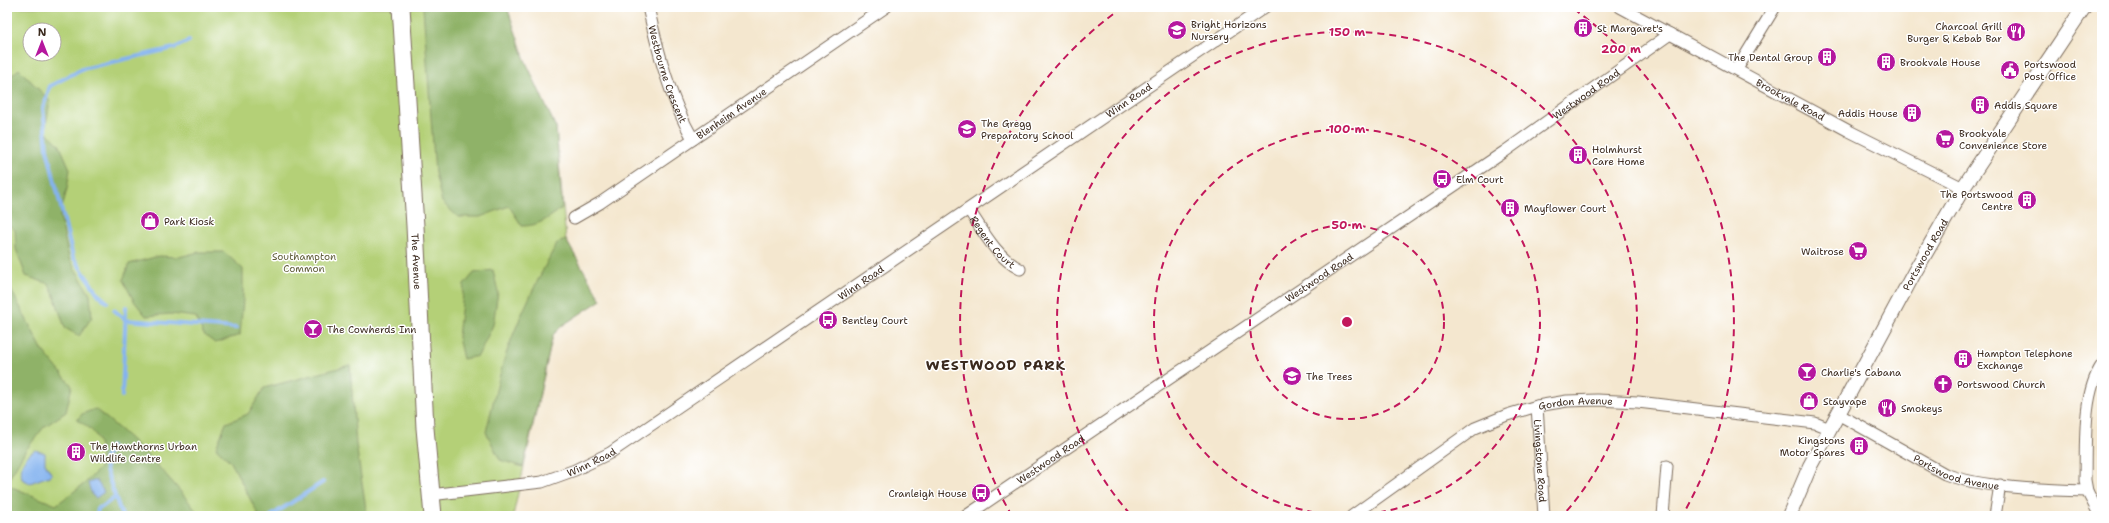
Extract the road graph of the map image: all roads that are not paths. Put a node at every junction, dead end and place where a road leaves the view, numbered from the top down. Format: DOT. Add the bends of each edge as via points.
graph roads {
  1 [pos="402,7"];
  2 [pos="648,7"];
  3 [pos="886,7"];
  4 [pos="1265,7"];
  5 [pos="1620,7"];
  6 [pos="1775,7"];
  7 [pos="2084,7"];
  8 [pos="1670,34"];
  9 [pos="1737,69"];
  10 [pos="693,139"];
  11 [pos="1963,188"];
  12 [pos="969,210"];
  13 [pos="574,218"];
  14 [pos="1020,269"];
  15 [pos="2102,365"];
  16 [pos="1537,406"];
  17 [pos="1838,414"];
  18 [pos="1830,429"];
  19 [pos="1667,466"];
  20 [pos="2000,485"];
  21 [pos="2086,491"];
  22 [pos="430,495"];
  23 [pos="433,516"];
  24 [pos="966,516"];
  25 [pos="1352,516"];
  26 [pos="1544,516"];
  27 [pos="1663,516"];
  28 [pos="1789,516"];
  29 [pos="1995,516"];
  30 [pos="2100,516"];
  1 -- 22 [label="main road, The Avenue"];
  2 -- 10 [label="street, Westbourne Crescent" via="664,72"];
  3 -- 10 [label="street, Blenheim Avenue"];
  4 -- 12 [label="street, Winn Road"];
  5 -- 8 [label="street, Brookvale Road"];
  6 -- 9 [label="street"];
  7 -- 11 [label="street, Portswood Road"];
  8 -- 9 [label="street, Brookvale Road"];
  8 -- 24 [label="street, Westwood Road" via="1504,152"];
  9 -- 11 [label="street, Brookvale Road" via="1849,131"];
  10 -- 13 [label="street, Blenheim Avenue"];
  11 -- 17 [label="street, Portswood Road"];
  12 -- 14 [label="street, Regent Court" via="1001,255 1009,264"];
  12 -- 22 [label="street, Winn Road" via="610,453 542,482"];
  15 -- 21 [label="street" via="2093,381 2089,396"];
  16 -- 18 [label="street, Gordon Avenue" via="1567,401 1638,402 1815,423"];
  16 -- 25 [label="street, Gordon Avenue" via="1475,428"];
  16 -- 26 [label="street, Livingstone Road"];
  17 -- 18 [label="street, Portswood Road"];
  17 -- 20 [label="street, Portswood Avenue" via="1945,474"];
  18 -- 28 [label="street, Portswood Road" via="1810,466"];
  19 -- 27 [label="street"];
  20 -- 21 [label="street, Portswood Avenue"];
  20 -- 29 [label="street"];
  21 -- 30 [label="street"];
  22 -- 23 [label="main road, The Avenue"];
}
